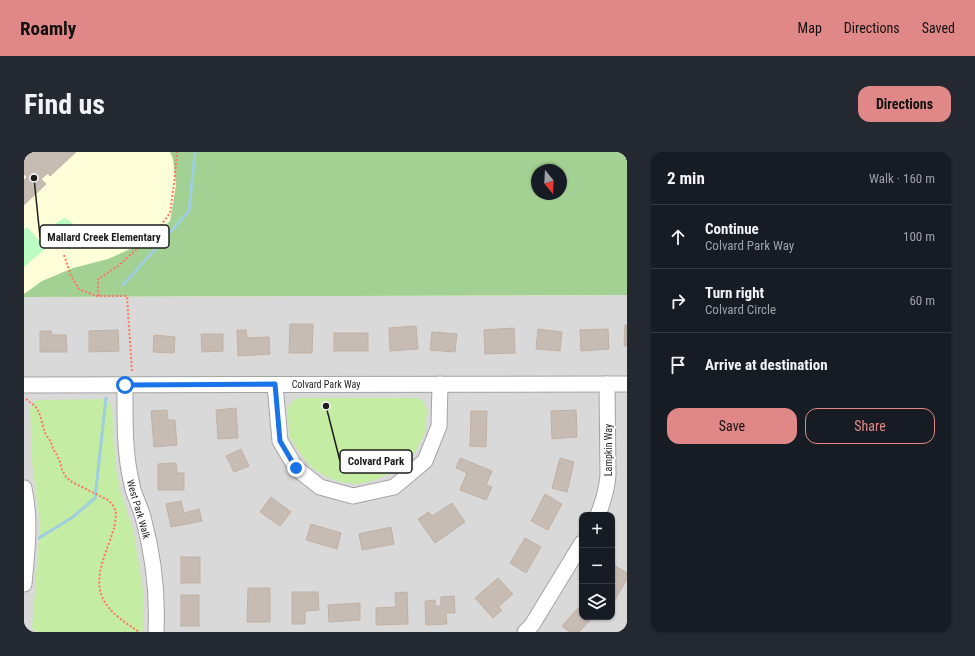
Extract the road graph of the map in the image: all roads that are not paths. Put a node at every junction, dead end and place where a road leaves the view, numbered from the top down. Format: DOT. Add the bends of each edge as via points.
graph roads {
  1 [pos="128,380"];
  2 [pos="275,384"];
  3 [pos="440,384"];
  4 [pos="607,384"];
  5 [pos="627,384"];
  6 [pos="25,392"];
  7 [pos="24,488"];
  8 [pos="599,512"];
  9 [pos="579,548"];
  10 [pos="24,584"];
  11 [pos="156,632"];
  12 [pos="525,632"];
  1 -- 2 [label="street, Colvard Park Way"];
  1 -- 6 [label="street, Colvard Park Way"];
  1 -- 11 [label="street, West Park Walk" via="128,462 132,486 150,546 156,586"];
  2 -- 3 [label="street, Colvard Park Way"];
  2 -- 3 [label="street" via="280,441 296,468 320,487 353,496 394,487 425,461 439,426"];
  3 -- 4 [label="street, Colvard Park Way"];
  4 -- 5 [label="street, Colvard Park Way"];
  4 -- 8 [label="street, Lampkin Way" via="608,484"];
  7 -- 10 [label="street" via="28,539"];
  9 -- 12 [label="street" via="532,625"];
}
